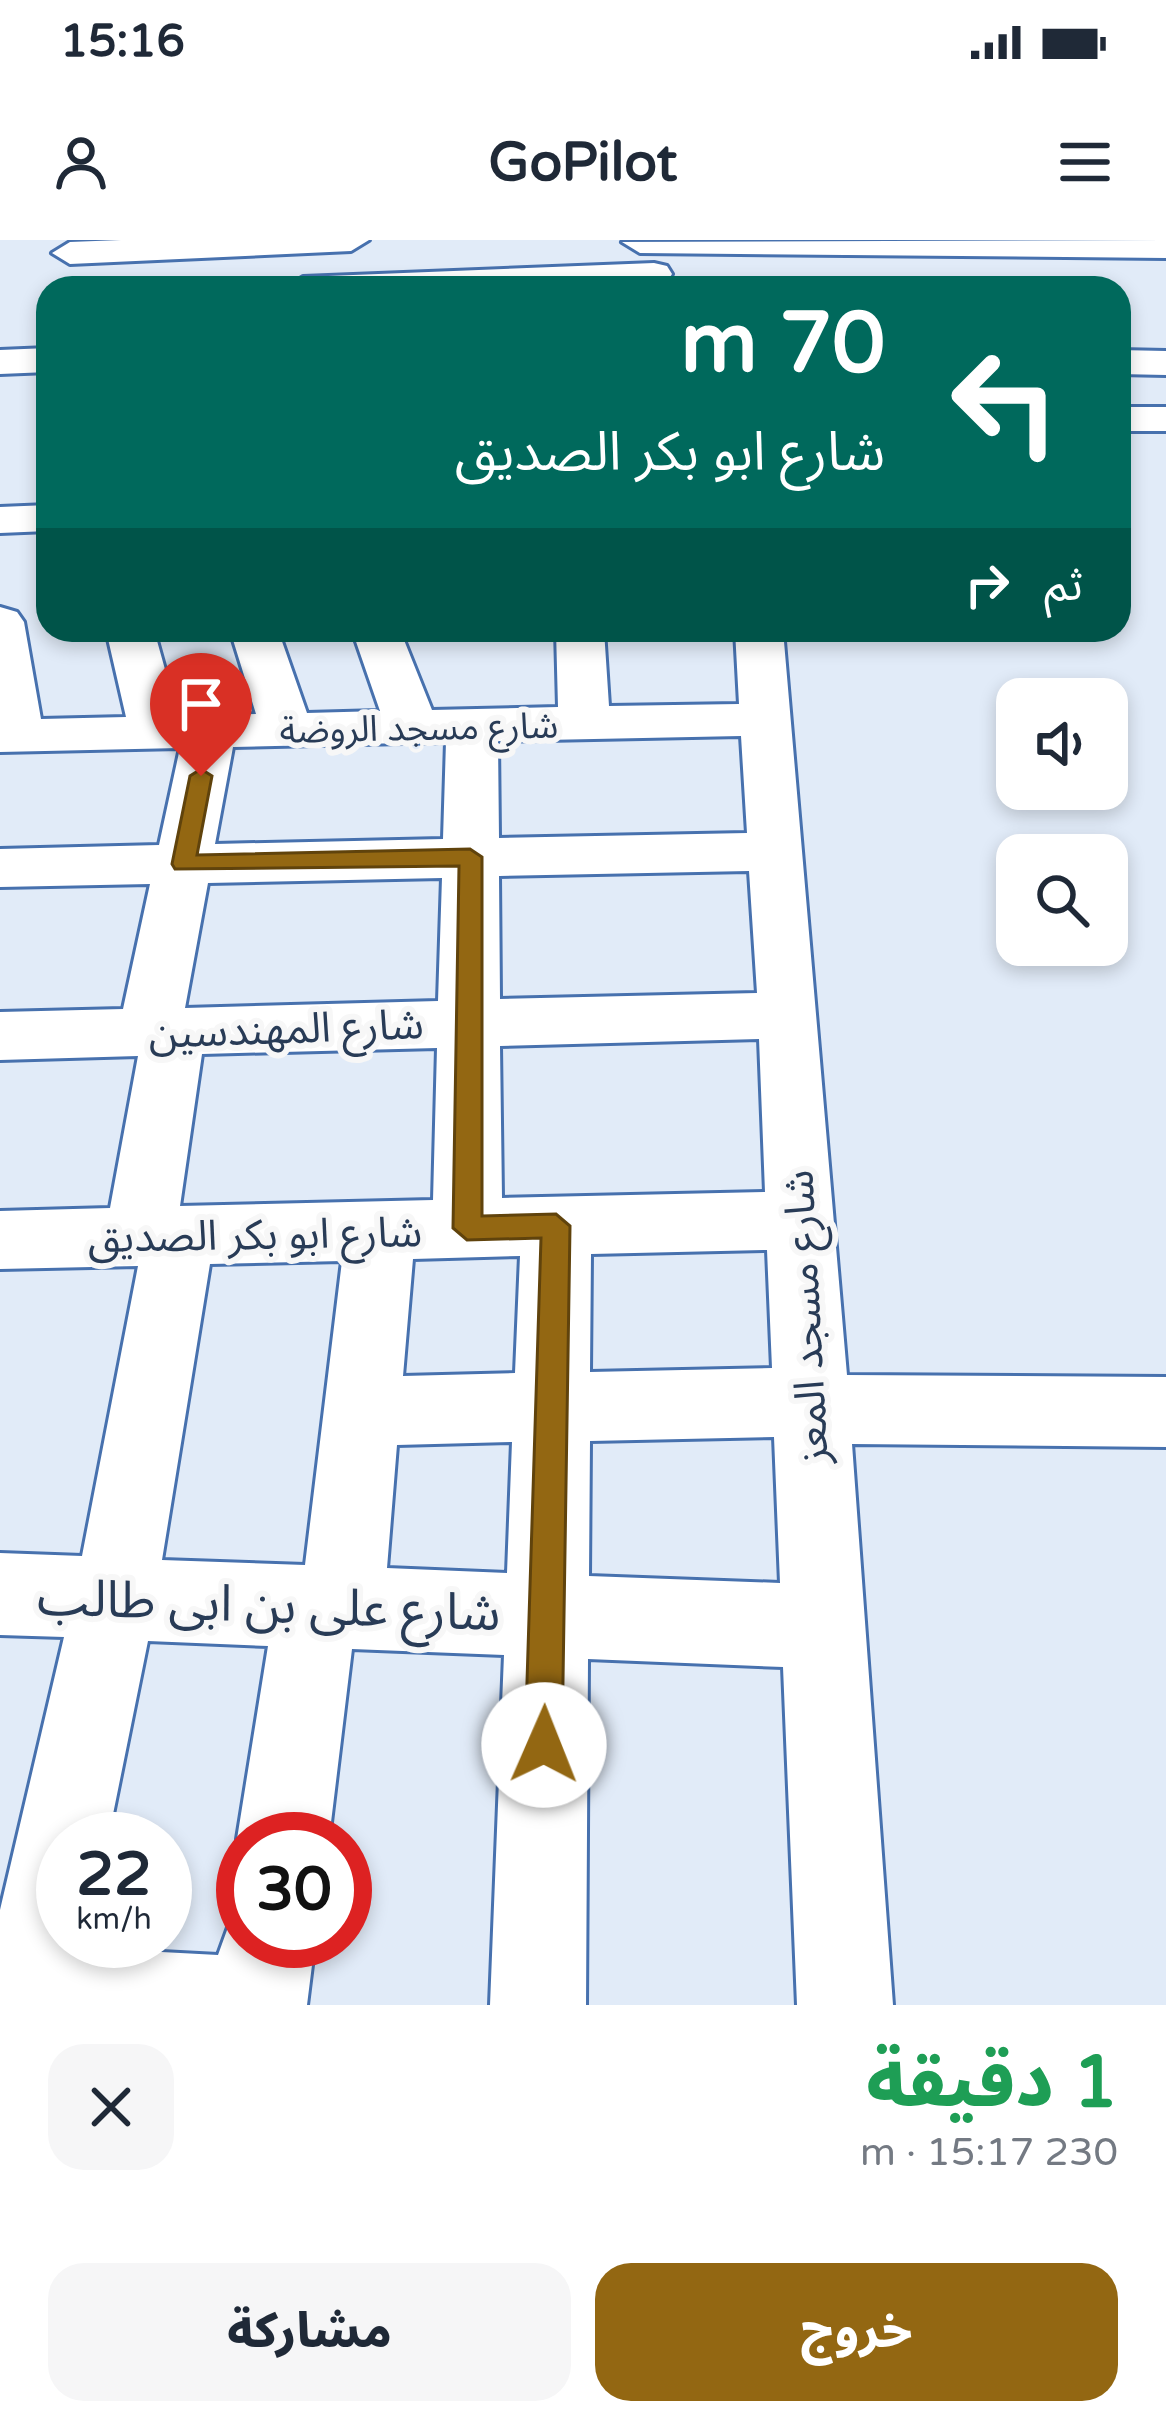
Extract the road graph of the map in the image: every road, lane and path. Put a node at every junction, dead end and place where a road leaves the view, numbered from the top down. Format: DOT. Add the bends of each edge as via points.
graph roads {
  1 [pos="351,240"];
  2 [pos="762,242"];
  3 [pos="858,242"];
  4 [pos="949,242"];
  5 [pos="1044,243"];
  6 [pos="1154,244"];
  7 [pos="70,253"];
  8 [pos="655,268"];
  9 [pos="514,276"];
  10 [pos="36,360"];
  11 [pos="0,362"];
  12 [pos="1131,362"];
  13 [pos="1166,363"];
  14 [pos="1131,419"];
  15 [pos="1166,419"];
  16 [pos="1131,456"];
  17 [pos="1166,457"];
  18 [pos="36,518"];
  19 [pos="0,520"];
  20 [pos="0,622"];
  21 [pos="136,642"];
  22 [pos="258,642"];
  23 [pos="380,642"];
  24 [pos="581,642"];
  25 [pos="759,642"];
  26 [pos="765,719"];
  27 [pos="584,724"];
  28 [pos="472,726"];
  29 [pos="412,727"];
  30 [pos="287,730"];
  31 [pos="183,732"];
  32 [pos="9,736"];
  33 [pos="776,851"];
  34 [pos="470,857"];
  35 [pos="183,864"];
  36 [pos="0,868"];
  37 [pos="789,1015"];
  38 [pos="469,1023"];
  39 [pos="162,1032"];
  40 [pos="0,1036"];
  41 [pos="798,1220"];
  42 [pos="556,1226"];
  43 [pos="467,1228"];
  44 [pos="380,1231"];
  45 [pos="159,1237"];
  46 [pos="0,1240"];
  47 [pos="808,1405"];
  48 [pos="551,1408"];
  49 [pos="362,1411"];
  50 [pos="1166,1412"];
  51 [pos="0,1594"];
  52 [pos="115,1598"];
  53 [pos="329,1607"];
  54 [pos="546,1615"];
  55 [pos="826,1627"];
  56 [pos="288,1812"];
  57 [pos="264,1968"];
  58 [pos="26,2005"];
  59 [pos="40,2005"];
  60 [pos="244,2005"];
  61 [pos="259,2005"];
  62 [pos="538,2005"];
  63 [pos="845,2005"];
  1 -- 7 [label="street"];
  2 -- 3 [label="street"];
  2 -- 8 [label="street"];
  3 -- 4 [label="street"];
  4 -- 5 [label="street"];
  5 -- 6 [label="street"];
  8 -- 9 [label="street"];
  10 -- 11 [label="street"];
  12 -- 13 [label="street"];
  14 -- 15 [label="street"];
  16 -- 17 [label="street"];
  18 -- 19 [label="street"];
  20 -- 32 [label="street"];
  21 -- 31 [label="street"];
  22 -- 30 [label="street"];
  23 -- 29 [label="street"];
  24 -- 27 [label="street"];
  25 -- 26 [label="street, شارع مسجد المعز"];
  26 -- 27 [label="street, شارع مسجد الروضة"];
  26 -- 33 [label="street, شارع مسجد المعز"];
  27 -- 28 [label="street, شارع مسجد الروضة"];
  28 -- 29 [label="street, شارع مسجد الروضة"];
  28 -- 34 [label="street"];
  29 -- 30 [label="street, شارع مسجد الروضة"];
  30 -- 31 [label="street, شارع مسجد الروضة"];
  31 -- 32 [label="street, شارع مسجد الروضة"];
  31 -- 35 [label="street"];
  33 -- 34 [label="street"];
  33 -- 37 [label="street, شارع مسجد المعز"];
  34 -- 35 [label="street"];
  34 -- 38 [label="street"];
  35 -- 36 [label="street"];
  35 -- 39 [label="street"];
  37 -- 38 [label="street, شارع المهندسين"];
  37 -- 41 [label="street, شارع مسجد المعز"];
  38 -- 39 [label="street, شارع المهندسين"];
  38 -- 43 [label="street"];
  39 -- 40 [label="street, شارع المهندسين"];
  39 -- 45 [label="street"];
  41 -- 42 [label="street, شارع ابو بكر الصديق"];
  41 -- 47 [label="street, شارع مسجد المعز"];
  42 -- 43 [label="street, شارع ابو بكر الصديق"];
  42 -- 48 [label="street"];
  43 -- 44 [label="street, شارع ابو بكر الصديق"];
  44 -- 45 [label="street, شارع ابو بكر الصديق"];
  44 -- 49 [label="street"];
  45 -- 46 [label="street, شارع ابو بكر الصديق"];
  45 -- 52 [label="street"];
  47 -- 48 [label="street"];
  47 -- 50 [label="street"];
  47 -- 55 [label="street, شارع مسجد المعز"];
  48 -- 49 [label="street"];
  48 -- 54 [label="street"];
  49 -- 53 [label="street"];
  51 -- 52 [label="street, شارع على بن ابى طالب"];
  52 -- 53 [label="street, شارع على بن ابى طالب"];
  52 -- 58 [label="street"];
  53 -- 54 [label="street, شارع على بن ابى طالب"];
  53 -- 56 [label="street"];
  54 -- 55 [label="street, شارع على بن ابى طالب"];
  54 -- 62 [label="street"];
  55 -- 63 [label="street, شارع مسجد المعز"];
  57 -- 61 [label="street"];
  59 -- 60 [label="street" via="88,1996"];
}
